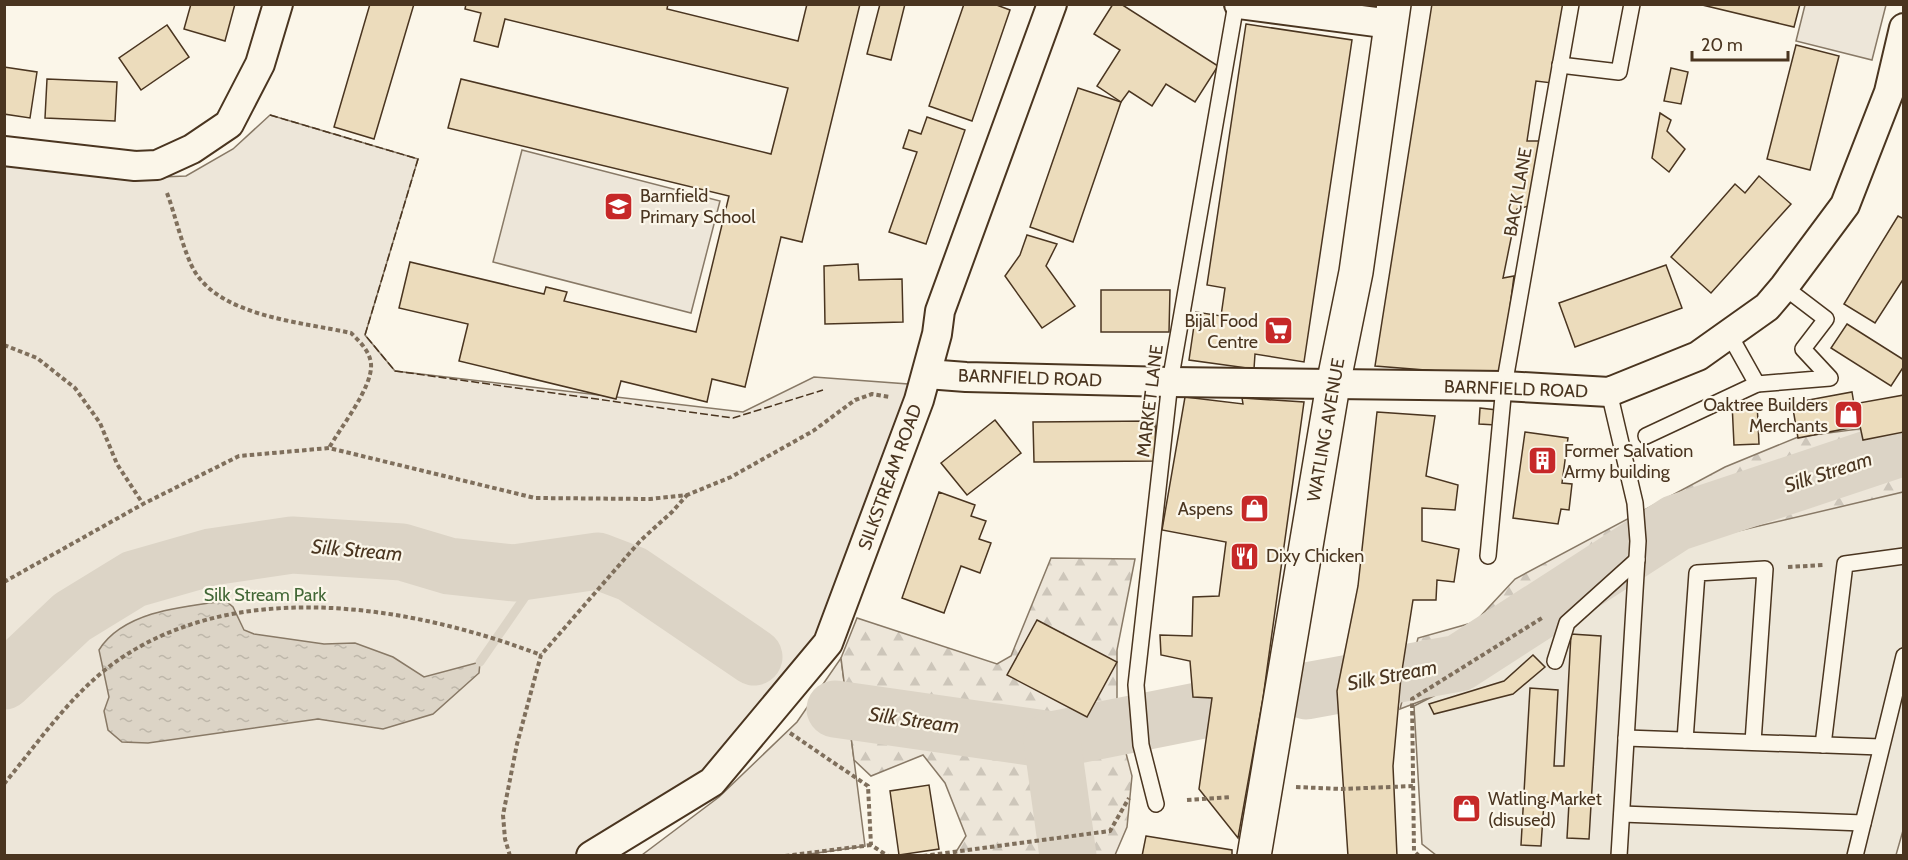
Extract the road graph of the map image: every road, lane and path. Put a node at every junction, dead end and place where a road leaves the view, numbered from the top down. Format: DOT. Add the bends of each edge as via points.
graph roads {
  1 [pos="278,4"];
  2 [pos="1052,4"];
  3 [pos="1237,4"];
  4 [pos="1571,4"];
  5 [pos="1632,4"];
  6 [pos="1392,14"];
  7 [pos="1904,28"];
  8 [pos="1560,65"];
  9 [pos="4,151"];
  10 [pos="157,165"];
  11 [pos="1784,287"];
  12 [pos="1729,334"];
  13 [pos="4,345"];
  14 [pos="927,374"];
  15 [pos="1170,382"];
  16 [pos="1757,384"];
  17 [pos="1333,385"];
  18 [pos="1504,386"];
  19 [pos="1609,392"];
  20 [pos="900,398"];
  21 [pos="1646,436"];
  22 [pos="328,448"];
  23 [pos="687,495"];
  24 [pos="143,504"];
  25 [pos="1488,556"];
  26 [pos="1904,556"];
  27 [pos="1638,560"];
  28 [pos="1845,564"];
  29 [pos="1765,569"];
  30 [pos="4,582"];
  31 [pos="1549,614"];
  32 [pos="541,656"];
  33 [pos="1904,656"];
  34 [pos="1555,662"];
  35 [pos="767,717"];
  36 [pos="1626,738"];
  37 [pos="1685,740"];
  38 [pos="1754,742"];
  39 [pos="1823,745"];
  40 [pos="1881,747"];
  41 [pos="1146,766"];
  42 [pos="4,784"];
  43 [pos="1266,786"];
  44 [pos="1413,786"];
  45 [pos="1233,796"];
  46 [pos="1187,800"];
  47 [pos="1156,804"];
  48 [pos="1622,814"];
  49 [pos="1863,823"];
  50 [pos="871,845"];
  51 [pos="510,855"];
  52 [pos="591,855"];
  53 [pos="784,855"];
  54 [pos="888,855"];
  55 [pos="923,855"];
  56 [pos="1254,855"];
  57 [pos="1419,855"];
  58 [pos="1619,855"];
  59 [pos="1856,855"];
  1 -- 10 [label="street" via="261,64 229,124 192,149"];
  2 -- 14 [label="street, SILKSTREAM ROAD" via="940,311"];
  3 -- 6 [label="street"];
  3 -- 15 [label="lane, MARKET LANE"];
  4 -- 8 [label="lane, BACK LANE"];
  5 -- 8 [label="lane" via="1619,72"];
  6 -- 17 [label="street, WATLING AVENUE" via="1356,272"];
  7 -- 11 [label="street, BARNFIELD ROAD" via="1889,92 1845,205"];
  8 -- 18 [label="lane, BACK LANE"];
  9 -- 10 [label="street" via="135,166"];
  10 -- 22 [label="path" via="193,270 206,286 242,308 351,333 362,345 371,366 369,376 362,395"];
  11 -- 12 [label="street, BARNFIELD ROAD" via="1767,307"];
  11 -- 16 [label="lane" via="1826,319 1803,349 1830,378"];
  12 -- 16 [label="lane"];
  12 -- 19 [label="street, BARNFIELD ROAD" via="1698,356"];
  13 -- 24 [label="path" via="37,358 75,388 100,423 117,464"];
  14 -- 15 [label="street, BARNFIELD ROAD"];
  14 -- 35 [label="street, SILKSTREAM ROAD" via="828,643"];
  15 -- 17 [label="street, BARNFIELD ROAD"];
  15 -- 41 [label="lane, MARKET LANE" via="1136,685"];
  16 -- 21 [label="lane"];
  17 -- 18 [label="street, BARNFIELD ROAD"];
  17 -- 43 [label="street, WATLING AVENUE"];
  18 -- 19 [label="street, BARNFIELD ROAD"];
  18 -- 25 [label="lane, BACK LANE"];
  19 -- 27 [label="lane" via="1635,503"];
  20 -- 23 [label="path" via="872,394 855,400 802,437 730,477"];
  22 -- 23 [label="path" via="535,498"];
  22 -- 24 [label="path" via="239,456"];
  23 -- 32 [label="path" via="641,540"];
  24 -- 30 [label="path"];
  26 -- 28 [label="lane"];
  27 -- 34 [label="lane" via="1567,623"];
  27 -- 36 [label="lane"];
  28 -- 29 [label="path"];
  28 -- 39 [label="lane"];
  29 -- 37 [label="lane" via="1697,573"];
  29 -- 38 [label="lane"];
  31 -- 44 [label="path" via="1412,699"];
  32 -- 42 [label="path" via="481,634 420,618 363,610 261,610 208,618 172,629 110,666 80,693"];
  32 -- 51 [label="path" via="503,815"];
  33 -- 40 [label="lane"];
  35 -- 50 [label="path" via="868,786"];
  35 -- 52 [label="street, SILKSTREAM ROAD" via="712,782"];
  36 -- 37 [label="lane"];
  36 -- 48 [label="lane"];
  37 -- 38 [label="lane"];
  38 -- 39 [label="lane"];
  39 -- 40 [label="lane"];
  40 -- 49 [label="lane"];
  41 -- 47 [label="lane, MARKET LANE"];
  41 -- 55 [label="path" via="1110,831"];
  43 -- 44 [label="path"];
  43 -- 56 [label="street, WATLING AVENUE"];
  44 -- 57 [label="path" via="1414,851"];
  45 -- 46 [label="path"];
  48 -- 49 [label="lane"];
  48 -- 58 [label="lane"];
  49 -- 59 [label="lane"];
  50 -- 53 [label="path"];
  50 -- 54 [label="path"];
}
